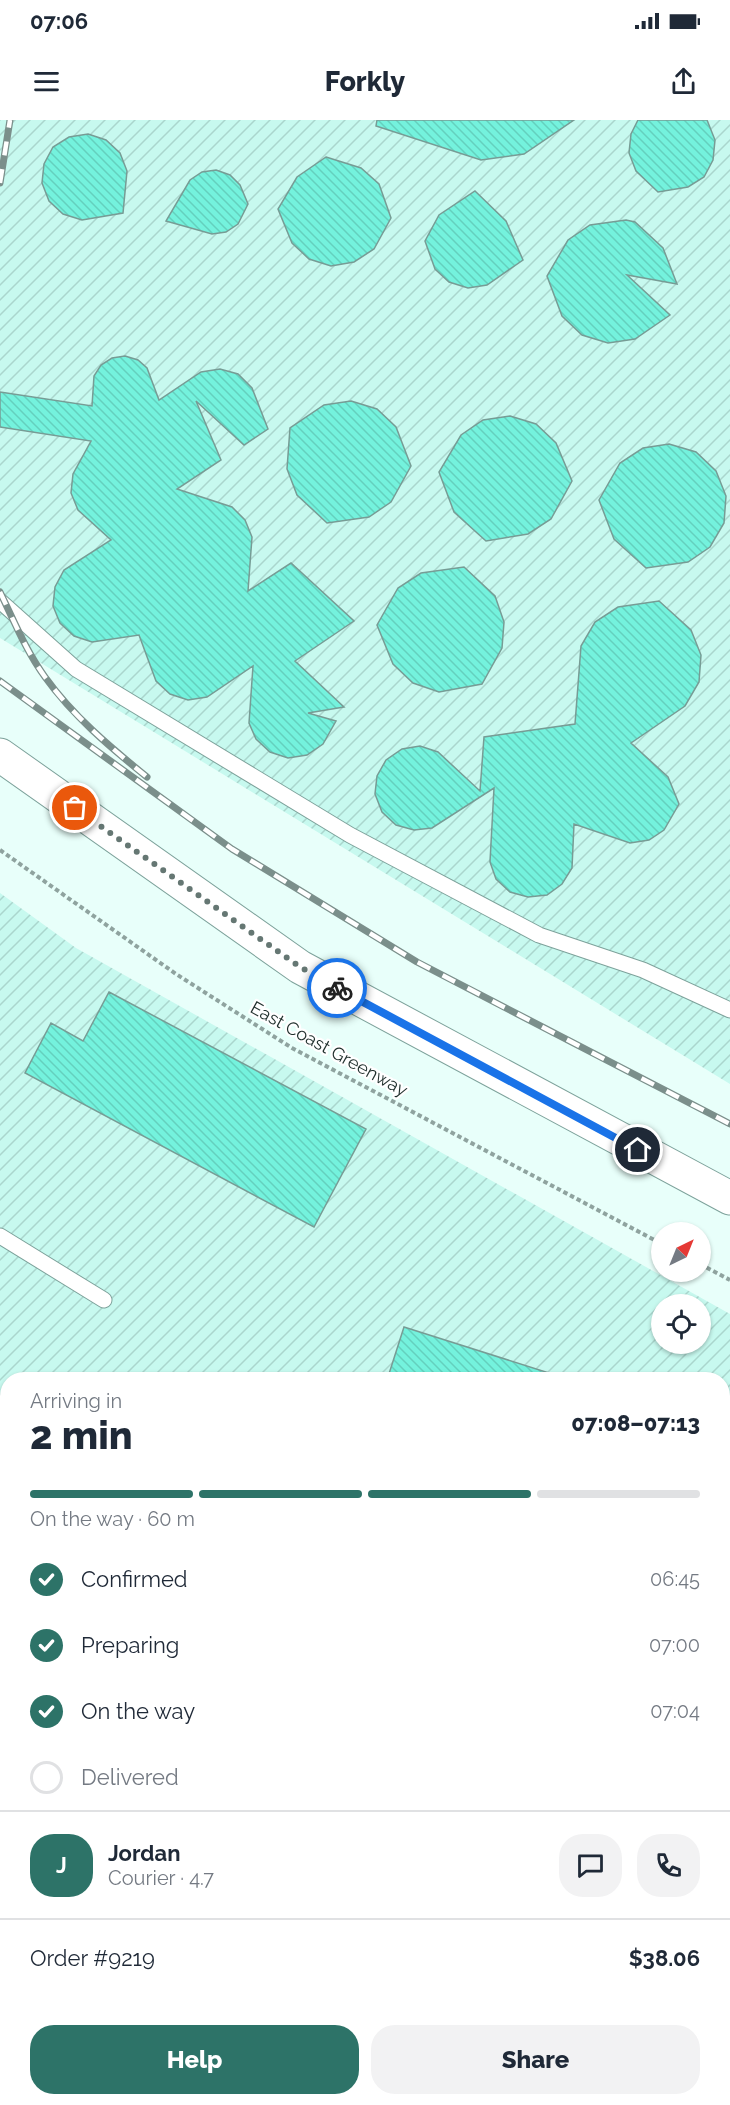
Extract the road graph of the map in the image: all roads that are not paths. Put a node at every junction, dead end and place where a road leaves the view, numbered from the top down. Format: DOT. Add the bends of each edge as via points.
graph roads {
  1 [pos="0,601"];
  2 [pos="0,755"];
  3 [pos="730,1010"];
  4 [pos="730,1198"];
  5 [pos="0,1236"];
  6 [pos="104,1300"];
  1 -- 3 [label="lane" via="76,669 350,835 538,935 644,970"];
  2 -- 4 [label="street" via="300,967"];
  5 -- 6 [label="lane"];
}
